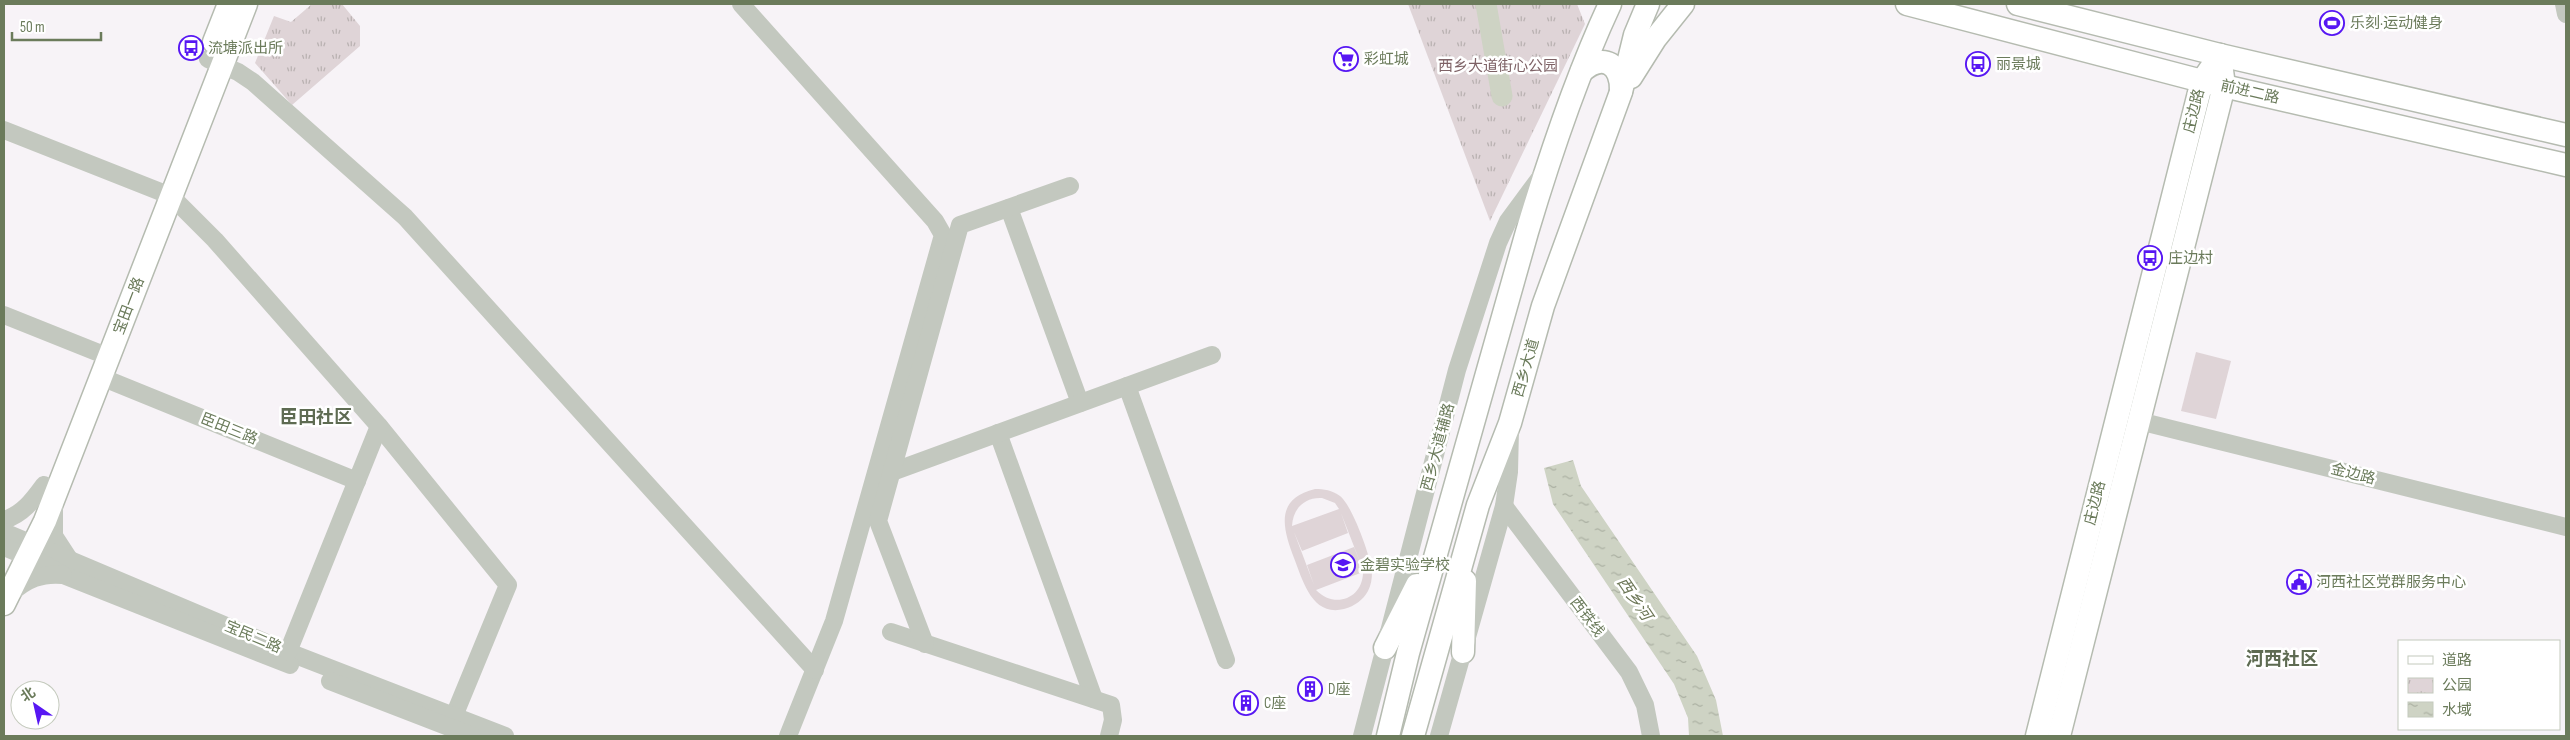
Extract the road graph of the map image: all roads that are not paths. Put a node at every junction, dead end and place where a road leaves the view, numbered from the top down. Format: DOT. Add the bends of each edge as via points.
graph roads {
  1 [pos="229,4"];
  2 [pos="246,4"];
  3 [pos="741,4"];
  4 [pos="1591,4"];
  5 [pos="1610,4"];
  6 [pos="1648,4"];
  7 [pos="1683,4"];
  8 [pos="1907,4"];
  9 [pos="2018,4"];
  10 [pos="2564,4"];
  11 [pos="2566,14"];
  12 [pos="1595,36"];
  13 [pos="2220,55"];
  14 [pos="215,62"];
  15 [pos="1582,71"];
  16 [pos="2202,81"];
  17 [pos="2224,86"];
  18 [pos="1621,92"];
  19 [pos="4,130"];
  20 [pos="2566,135"];
  21 [pos="2566,165"];
  22 [pos="1545,171"];
  23 [pos="1070,186"];
  24 [pos="164,193"];
  25 [pos="1009,208"];
  26 [pos="4,315"];
  27 [pos="1212,355"];
  28 [pos="102,362"];
  29 [pos="1127,386"];
  30 [pos="1080,403"];
  31 [pos="2139,421"];
  32 [pos="1510,423"];
  33 [pos="379,426"];
  34 [pos="998,433"];
  35 [pos="892,472"];
  36 [pos="357,481"];
  37 [pos="51,487"];
  38 [pos="1504,506"];
  39 [pos="4,520"];
  40 [pos="2566,527"];
  41 [pos="1441,537"];
  42 [pos="18,545"];
  43 [pos="1466,547"];
  44 [pos="66,568"];
  45 [pos="5,593"];
  46 [pos="891,632"];
  47 [pos="925,644"];
  48 [pos="1385,648"];
  49 [pos="288,652"];
  50 [pos="1463,652"];
  51 [pos="1226,660"];
  52 [pos="814,670"];
  53 [pos="1094,699"];
  54 [pos="454,716"];
  55 [pos="472,736"];
  56 [pos="505,736"];
  57 [pos="788,736"];
  58 [pos="1109,736"];
  59 [pos="1362,736"];
  60 [pos="1388,736"];
  61 [pos="1414,736"];
  62 [pos="1439,736"];
  63 [pos="1652,736"];
  64 [pos="2037,736"];
  65 [pos="2059,736"];
  1 -- 14 [label="main road, 宝田一路"];
  2 -- 14 [label="main road, 宝田一路"];
  3 -- 52 [label="street" via="935,221 943,235 834,621"];
  4 -- 12 [label="main road"];
  5 -- 12 [label="main road"];
  6 -- 18 [label="main road, 西乡大道" via="1635,35"];
  7 -- 18 [label="main road" via="1655,39"];
  8 -- 16 [label="main road, 前进二路"];
  9 -- 13 [label="main road, 前进二路"];
  10 -- 11 [label="street"];
  12 -- 15 [label="main road"];
  13 -- 16 [label="main road, 庄边路"];
  13 -- 17 [label="main road, 庄边路"];
  13 -- 20 [label="main road, 前进二路"];
  14 -- 24 [label="main road, 宝田一路"];
  14 -- 52 [label="street" via="253,82 405,217"];
  15 -- 18 [label="main road" via="1597,62 1610,63 1619,72"];
  15 -- 22 [label="main road"];
  16 -- 17 [label="main road, 前进二路"];
  16 -- 64 [label="main road, 庄边路"];
  17 -- 21 [label="main road, 前进二路"];
  17 -- 31 [label="main road, 庄边路"];
  18 -- 32 [label="main road, 西乡大道" via="1543,306"];
  19 -- 24 [label="street"];
  22 -- 41 [label="main road"];
  22 -- 48 [label="street, 西乡大道辅路" via="1508,221 1498,243 1458,370"];
  23 -- 25 [label="street"];
  24 -- 28 [label="main road, 宝田一路"];
  24 -- 33 [label="street" via="209,234"];
  25 -- 30 [label="street"];
  25 -- 35 [label="street" via="960,225"];
  26 -- 28 [label="street, 臣田三路"];
  27 -- 29 [label="street"];
  28 -- 36 [label="street, 臣田三路"];
  28 -- 37 [label="main road, 宝田一路"];
  29 -- 30 [label="street"];
  29 -- 51 [label="street"];
  30 -- 34 [label="street"];
  31 -- 40 [label="street, 金边路"];
  31 -- 65 [label="main road, 庄边路"];
  32 -- 38 [label="street" via="1511,452"];
  32 -- 43 [label="main road, 西乡大道" via="1478,505"];
  33 -- 36 [label="street"];
  33 -- 54 [label="street" via="508,586"];
  34 -- 35 [label="street"];
  34 -- 53 [label="street"];
  35 -- 47 [label="street" via="878,521"];
  36 -- 49 [label="street"];
  37 -- 39 [label="street" via="12,518"];
  37 -- 42 [label="main road, 宝田一路"];
  37 -- 44 [label="street" via="54,536"];
  38 -- 50 [label="street"];
  38 -- 63 [label="street, 西铁线" via="1628,672 1645,705"];
  41 -- 48 [label="main road"];
  41 -- 60 [label="main road"];
  42 -- 44 [label="street, 宝民二路"];
  42 -- 45 [label="main road, 宝田一路"];
  43 -- 50 [label="main road"];
  43 -- 61 [label="main road, 西乡大道"];
  44 -- 45 [label="street" via="36,576"];
  44 -- 49 [label="street, 宝民二路"];
  44 -- 55 [label="street, 宝民二路"];
  46 -- 47 [label="street"];
  47 -- 53 [label="street"];
  48 -- 59 [label="street, 西乡大道辅路"];
  49 -- 54 [label="street, 宝民二路"];
  50 -- 62 [label="street"];
  52 -- 57 [label="street"];
  53 -- 58 [label="street" via="1111,705 1113,720"];
  54 -- 56 [label="street, 宝民二路"];
}
